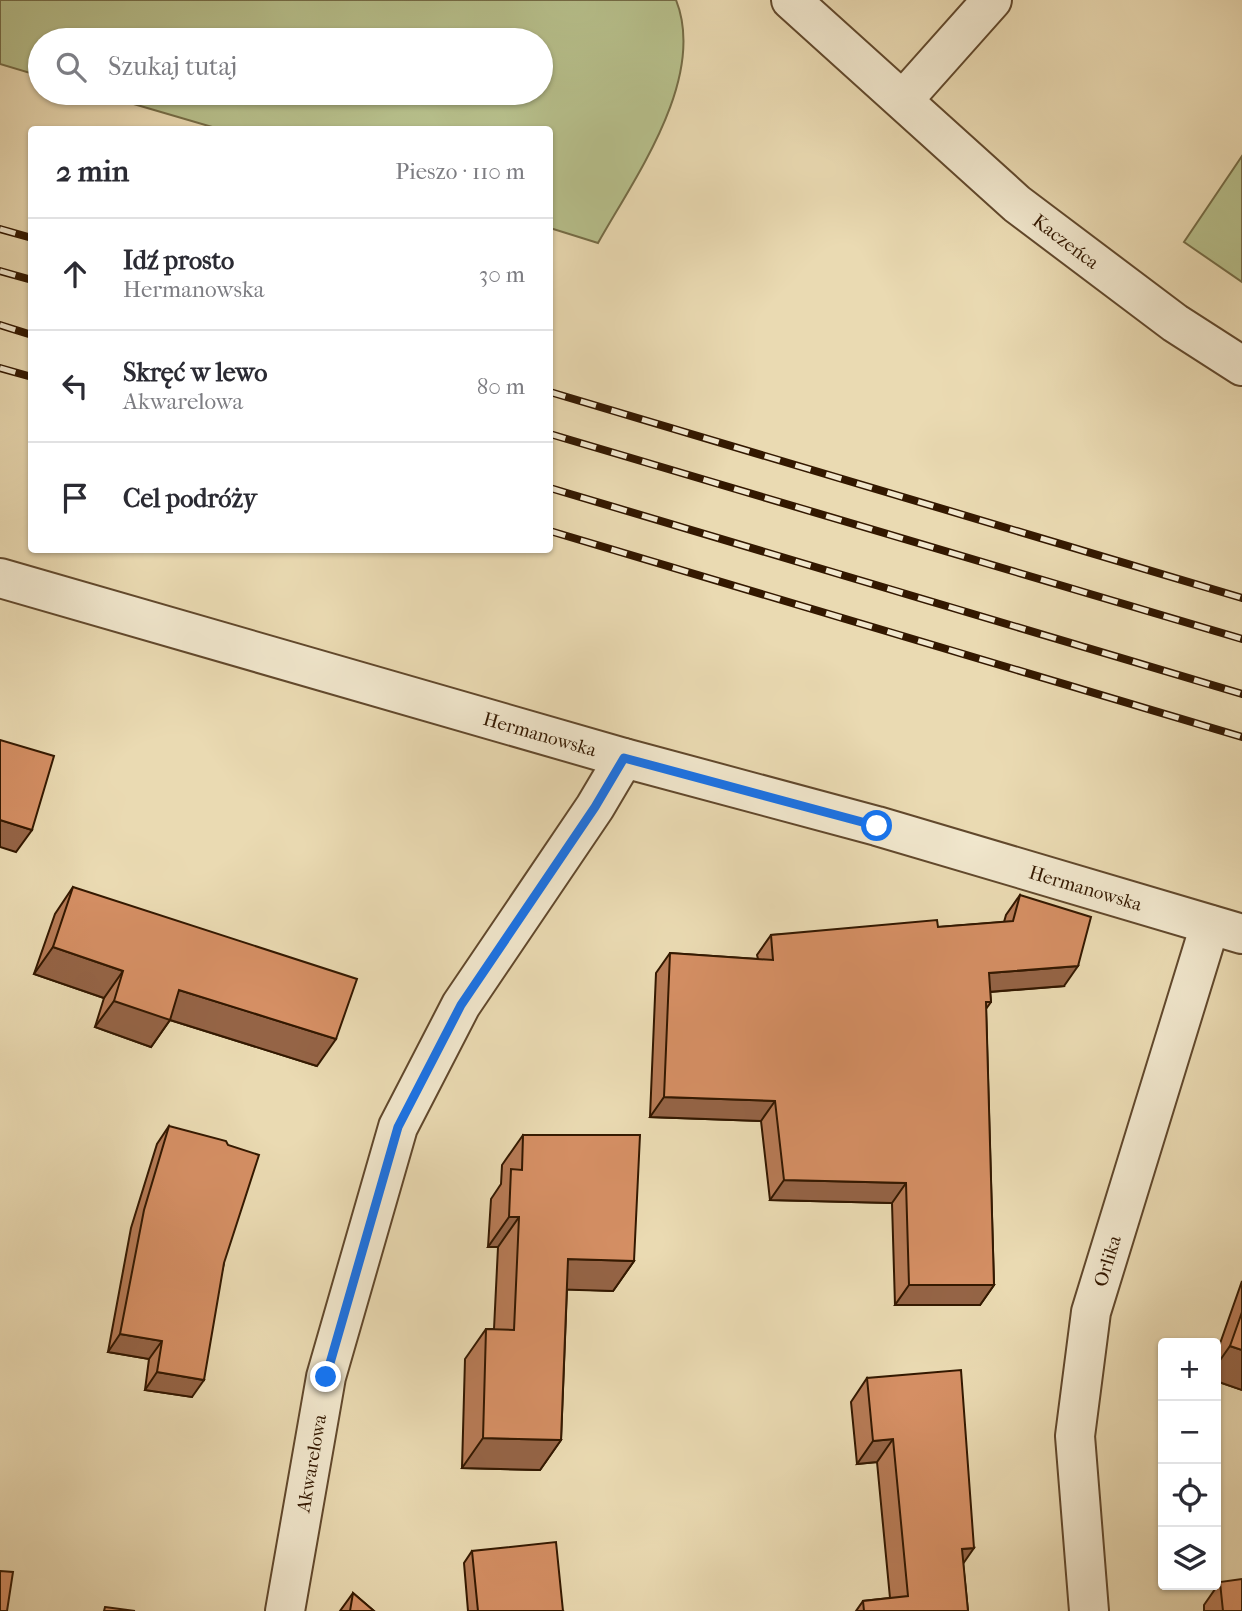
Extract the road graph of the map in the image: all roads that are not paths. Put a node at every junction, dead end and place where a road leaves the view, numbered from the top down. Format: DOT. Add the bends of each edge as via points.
graph roads {
  1 [pos="791,0"];
  2 [pos="992,0"];
  3 [pos="903,100"];
  4 [pos="1242,366"];
  5 [pos="0,578"];
  6 [pos="624,758"];
  7 [pos="1226,929"];
  8 [pos="285,1611"];
  9 [pos="1089,1611"];
  1 -- 3 [label="street, Kaczeńca"];
  2 -- 3 [label="street"];
  3 -- 4 [label="street, Kaczeńca" via="1037,220 1164,315"];
  5 -- 6 [label="street, Hermanowska"];
  6 -- 7 [label="street, Hermanowska" via="877,826"];
  6 -- 8 [label="street, Akwarelowa" via="461,1005 398,1127 326,1377"];
  7 -- 9 [label="street, Orlika" via="1091,1312 1075,1436"];
}
